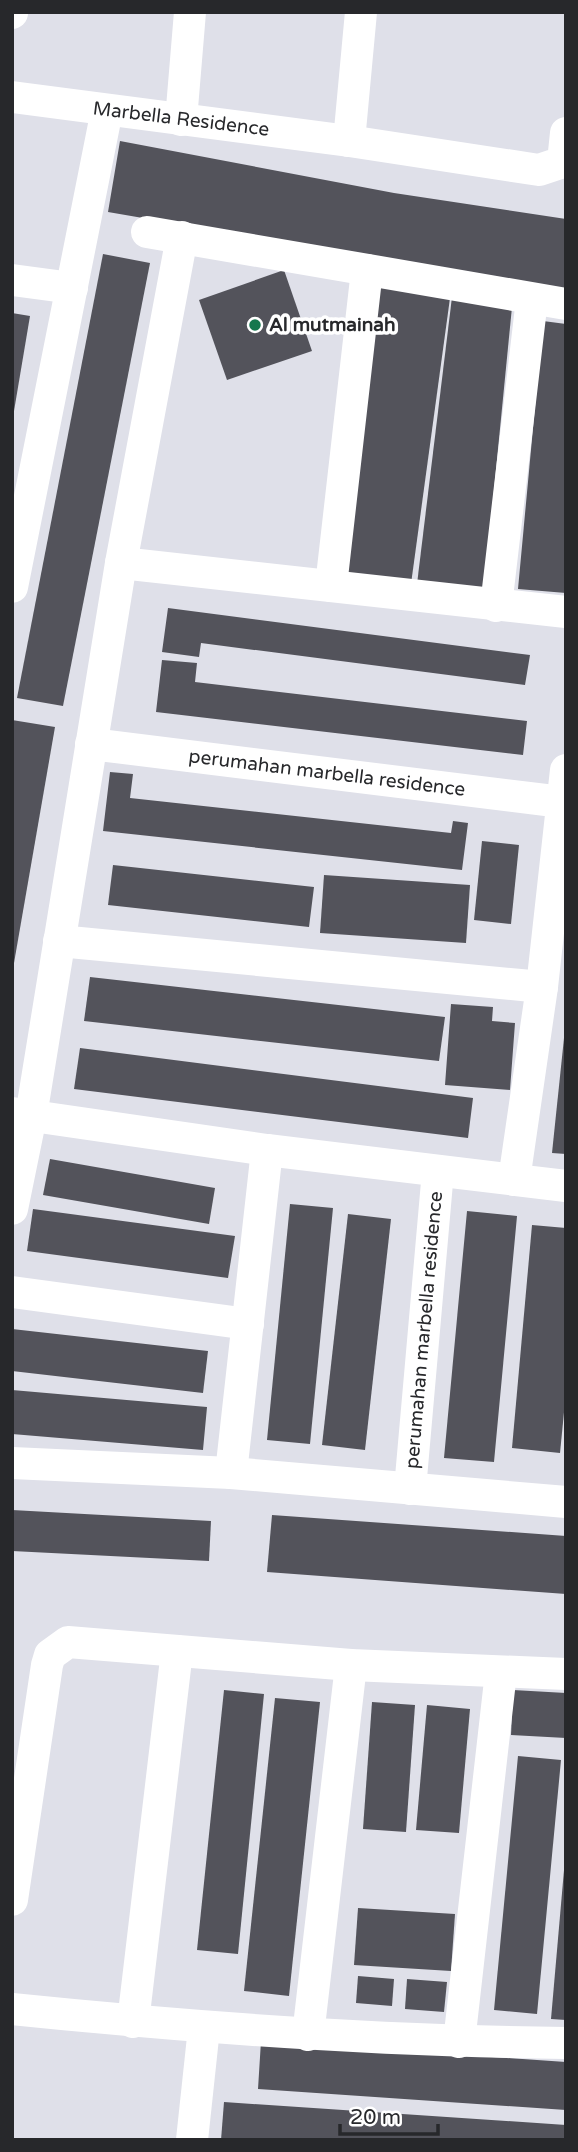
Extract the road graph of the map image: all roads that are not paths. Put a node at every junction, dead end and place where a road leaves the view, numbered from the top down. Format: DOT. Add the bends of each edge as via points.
graph roads {
  1 [pos="190,12"];
  2 [pos="361,12"];
  3 [pos="12,97"];
  4 [pos="107,110"];
  5 [pos="181,120"];
  6 [pos="566,133"];
  7 [pos="349,141"];
  8 [pos="147,232"];
  9 [pos="182,237"];
  10 [pos="367,270"];
  11 [pos="12,280"];
  12 [pos="72,288"];
  13 [pos="532,299"];
  14 [pos="566,304"];
  15 [pos="121,563"];
  16 [pos="331,586"];
  17 [pos="12,587"];
  18 [pos="496,606"];
  19 [pos="566,612"];
  20 [pos="91,744"];
  21 [pos="566,770"];
  22 [pos="562,802"];
  23 [pos="559,895"];
  24 [pos="59,941"];
  25 [pos="542,987"];
  26 [pos="22,1115"];
  27 [pos="267,1150"];
  28 [pos="438,1171"];
  29 [pos="514,1180"];
  30 [pos="566,1186"];
  31 [pos="12,1209"];
  32 [pos="12,1292"];
  33 [pos="248,1324"];
  34 [pos="12,1462"];
  35 [pos="231,1473"];
  36 [pos="410,1489"];
  37 [pos="566,1502"];
  38 [pos="177,1651"];
  39 [pos="351,1665"];
  40 [pos="501,1672"];
  41 [pos="566,1674"];
  42 [pos="12,1900"];
  43 [pos="12,2009"];
  44 [pos="132,2022"];
  45 [pos="204,2028"];
  46 [pos="308,2035"];
  47 [pos="458,2042"];
  48 [pos="566,2043"];
  49 [pos="192,2140"];
  1 -- 5 [label="street"];
  2 -- 7 [label="street"];
  3 -- 4 [label="street, Marbella Residence"];
  4 -- 5 [label="street, Marbella Residence"];
  4 -- 12 [label="street"];
  5 -- 7 [label="street, Marbella Residence"];
  6 -- 7 [label="street, Marbella Residence" via="563,162 540,170"];
  8 -- 9 [label="street"];
  9 -- 10 [label="street"];
  9 -- 15 [label="street"];
  10 -- 13 [label="street"];
  10 -- 16 [label="street"];
  11 -- 12 [label="street"];
  12 -- 17 [label="street"];
  13 -- 14 [label="street"];
  13 -- 18 [label="street"];
  15 -- 16 [label="street"];
  15 -- 20 [label="street"];
  16 -- 18 [label="street"];
  18 -- 19 [label="street"];
  20 -- 22 [label="street, perumahan marbella residence"];
  20 -- 24 [label="street"];
  21 -- 22 [label="street"];
  22 -- 23 [label="street"];
  23 -- 25 [label="street"];
  24 -- 25 [label="street"];
  24 -- 26 [label="street"];
  25 -- 29 [label="street"];
  26 -- 27 [label="street, perumahan marbella residence"];
  26 -- 31 [label="street"];
  27 -- 28 [label="street, perumahan marbella residence"];
  27 -- 33 [label="street"];
  28 -- 29 [label="street, perumahan marbella residence"];
  28 -- 36 [label="street, perumahan marbella residence"];
  29 -- 30 [label="street, perumahan marbella residence"];
  32 -- 33 [label="street"];
  33 -- 35 [label="street"];
  34 -- 35 [label="street, perumahan marbella residence"];
  35 -- 36 [label="street, perumahan marbella residence"];
  36 -- 37 [label="street, perumahan marbella residence"];
  38 -- 39 [label="street"];
  38 -- 42 [label="street" via="80,1641 68,1642 50,1655"];
  38 -- 44 [label="street"];
  39 -- 40 [label="street"];
  39 -- 46 [label="street"];
  40 -- 41 [label="street"];
  40 -- 47 [label="street"];
  43 -- 44 [label="street"];
  44 -- 45 [label="street"];
  45 -- 46 [label="street"];
  45 -- 49 [label="street"];
  46 -- 47 [label="street"];
  47 -- 48 [label="street"];
}
